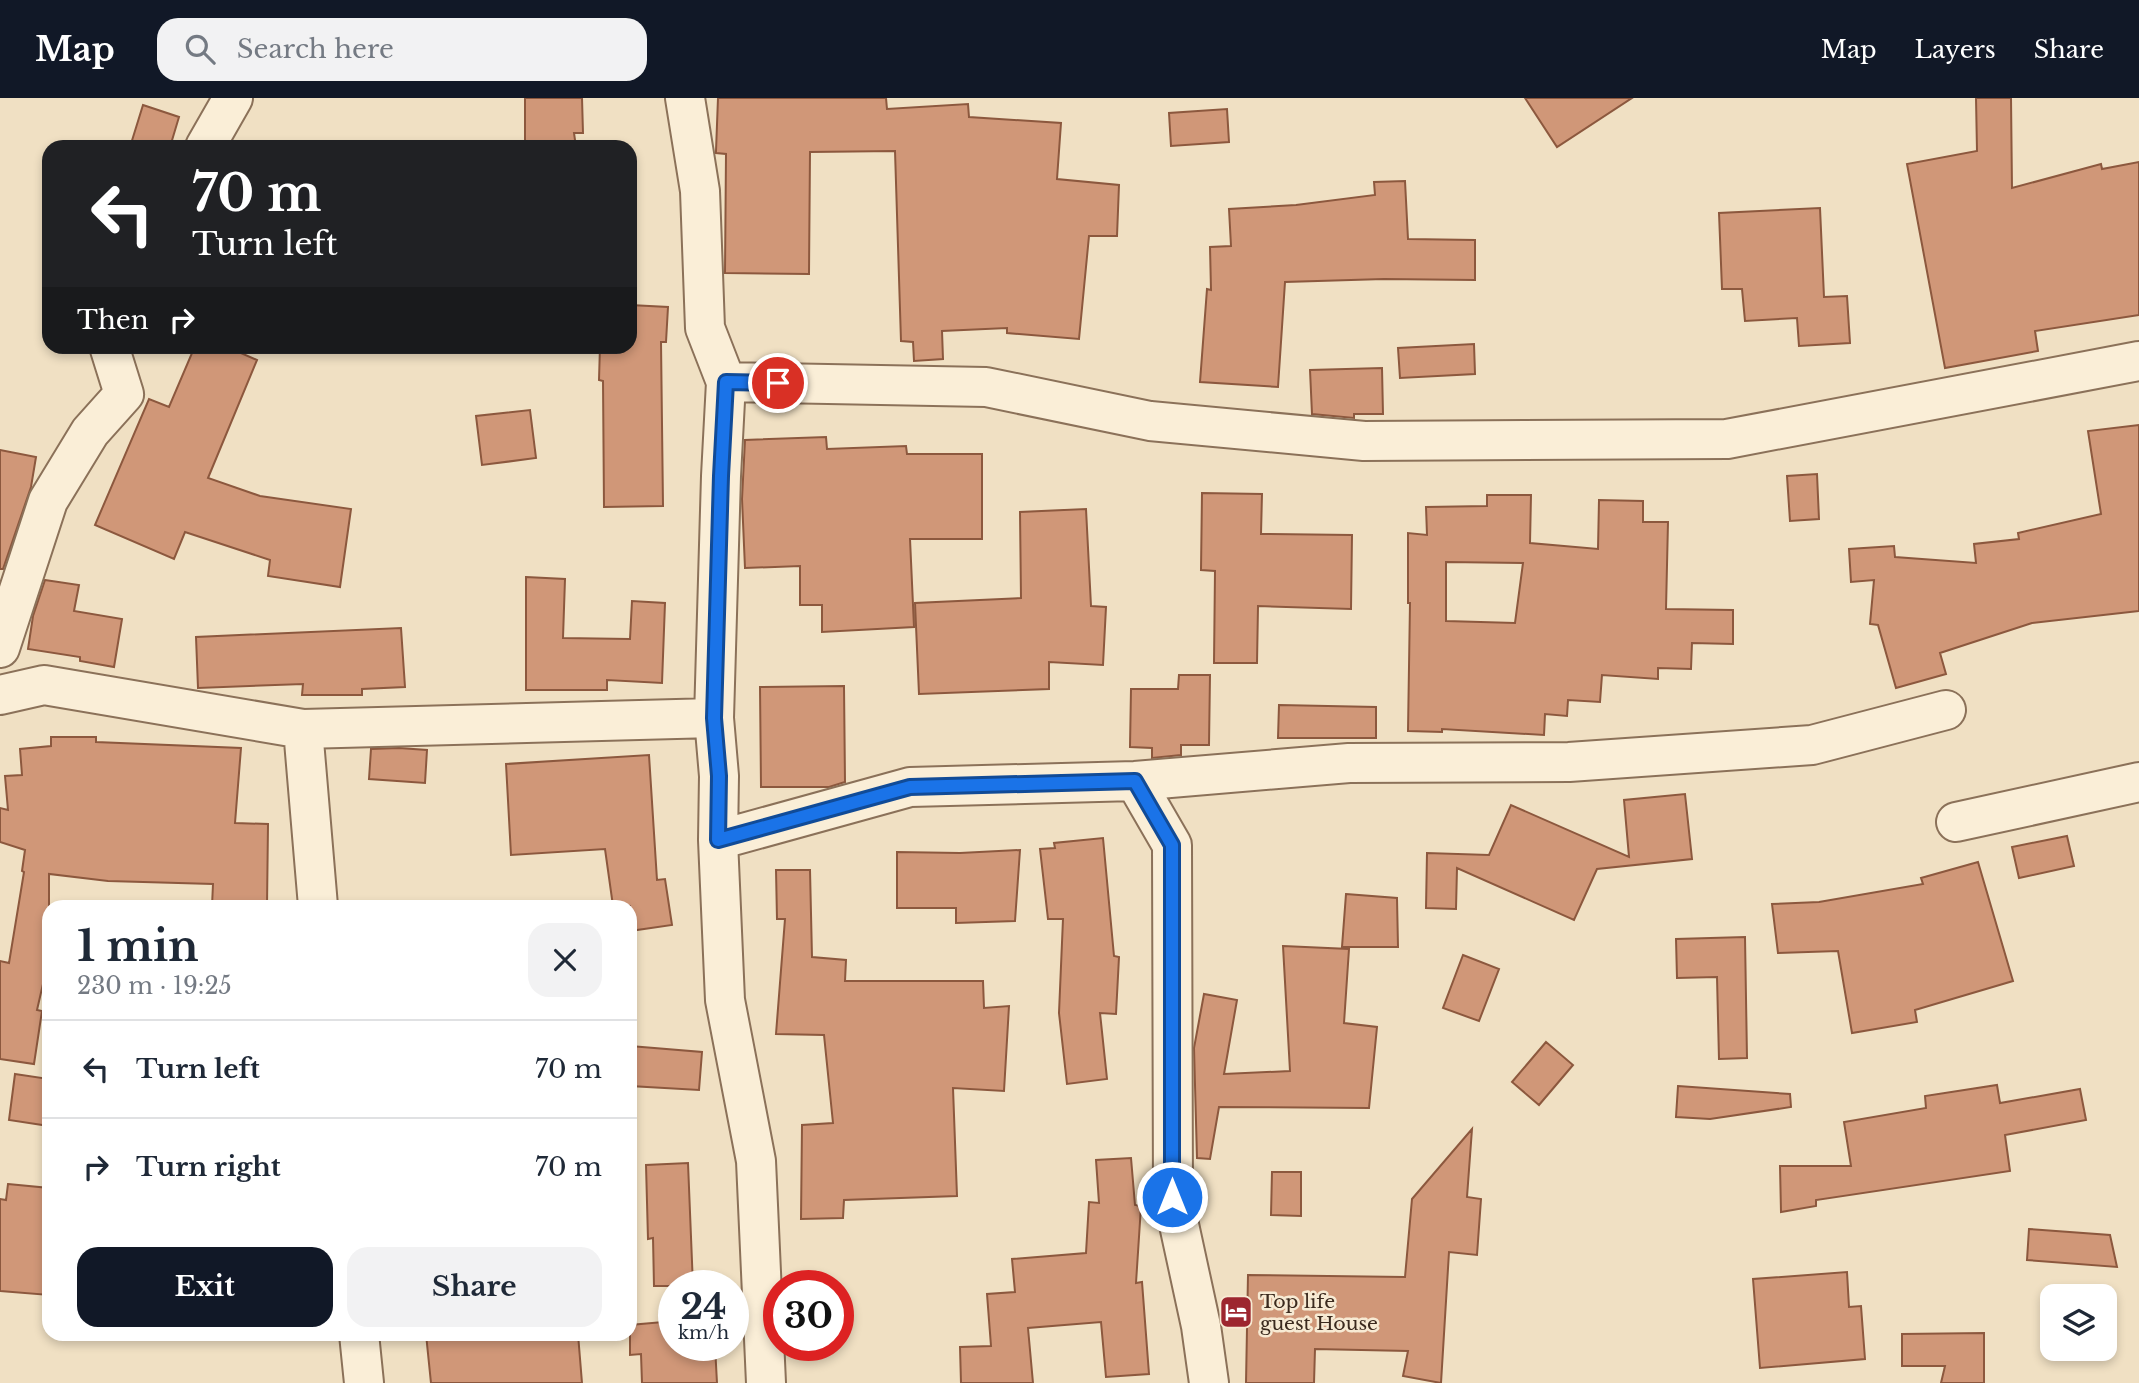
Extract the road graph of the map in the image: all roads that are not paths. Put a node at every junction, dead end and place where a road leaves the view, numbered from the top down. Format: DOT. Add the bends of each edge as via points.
graph roads {
  1 [pos="233,98"];
  2 [pos="685,98"];
  3 [pos="209,140"];
  4 [pos="112,354"];
  5 [pos="2139,360"];
  6 [pos="726,382"];
  7 [pos="0,648"];
  8 [pos="0,695"];
  9 [pos="1946,710"];
  10 [pos="714,718"];
  11 [pos="303,729"];
  12 [pos="1135,781"];
  13 [pos="2139,782"];
  14 [pos="1956,822"];
  15 [pos="718,840"];
  16 [pos="317,900"];
  17 [pos="360,1341"];
  18 [pos="364,1383"];
  19 [pos="766,1383"];
  20 [pos="1209,1383"];
  1 -- 3 [label="street"];
  2 -- 6 [label="street" via="700,191 705,328"];
  4 -- 7 [label="street" via="124,394 90,432 48,501"];
  5 -- 6 [label="street" via="1727,439 1364,441 1150,421 986,387"];
  6 -- 10 [label="street"];
  8 -- 11 [label="street" via="44,685"];
  9 -- 12 [label="street" via="1812,745 1569,762 1349,763"];
  10 -- 11 [label="street"];
  10 -- 15 [label="street"];
  11 -- 16 [label="street"];
  12 -- 15 [label="street" via="910,787"];
  12 -- 20 [label="street" via="1172,845 1172,1197"];
  13 -- 14 [label="street"];
  15 -- 19 [label="street" via="724,1000 756,1161"];
  17 -- 18 [label="street"];
}
